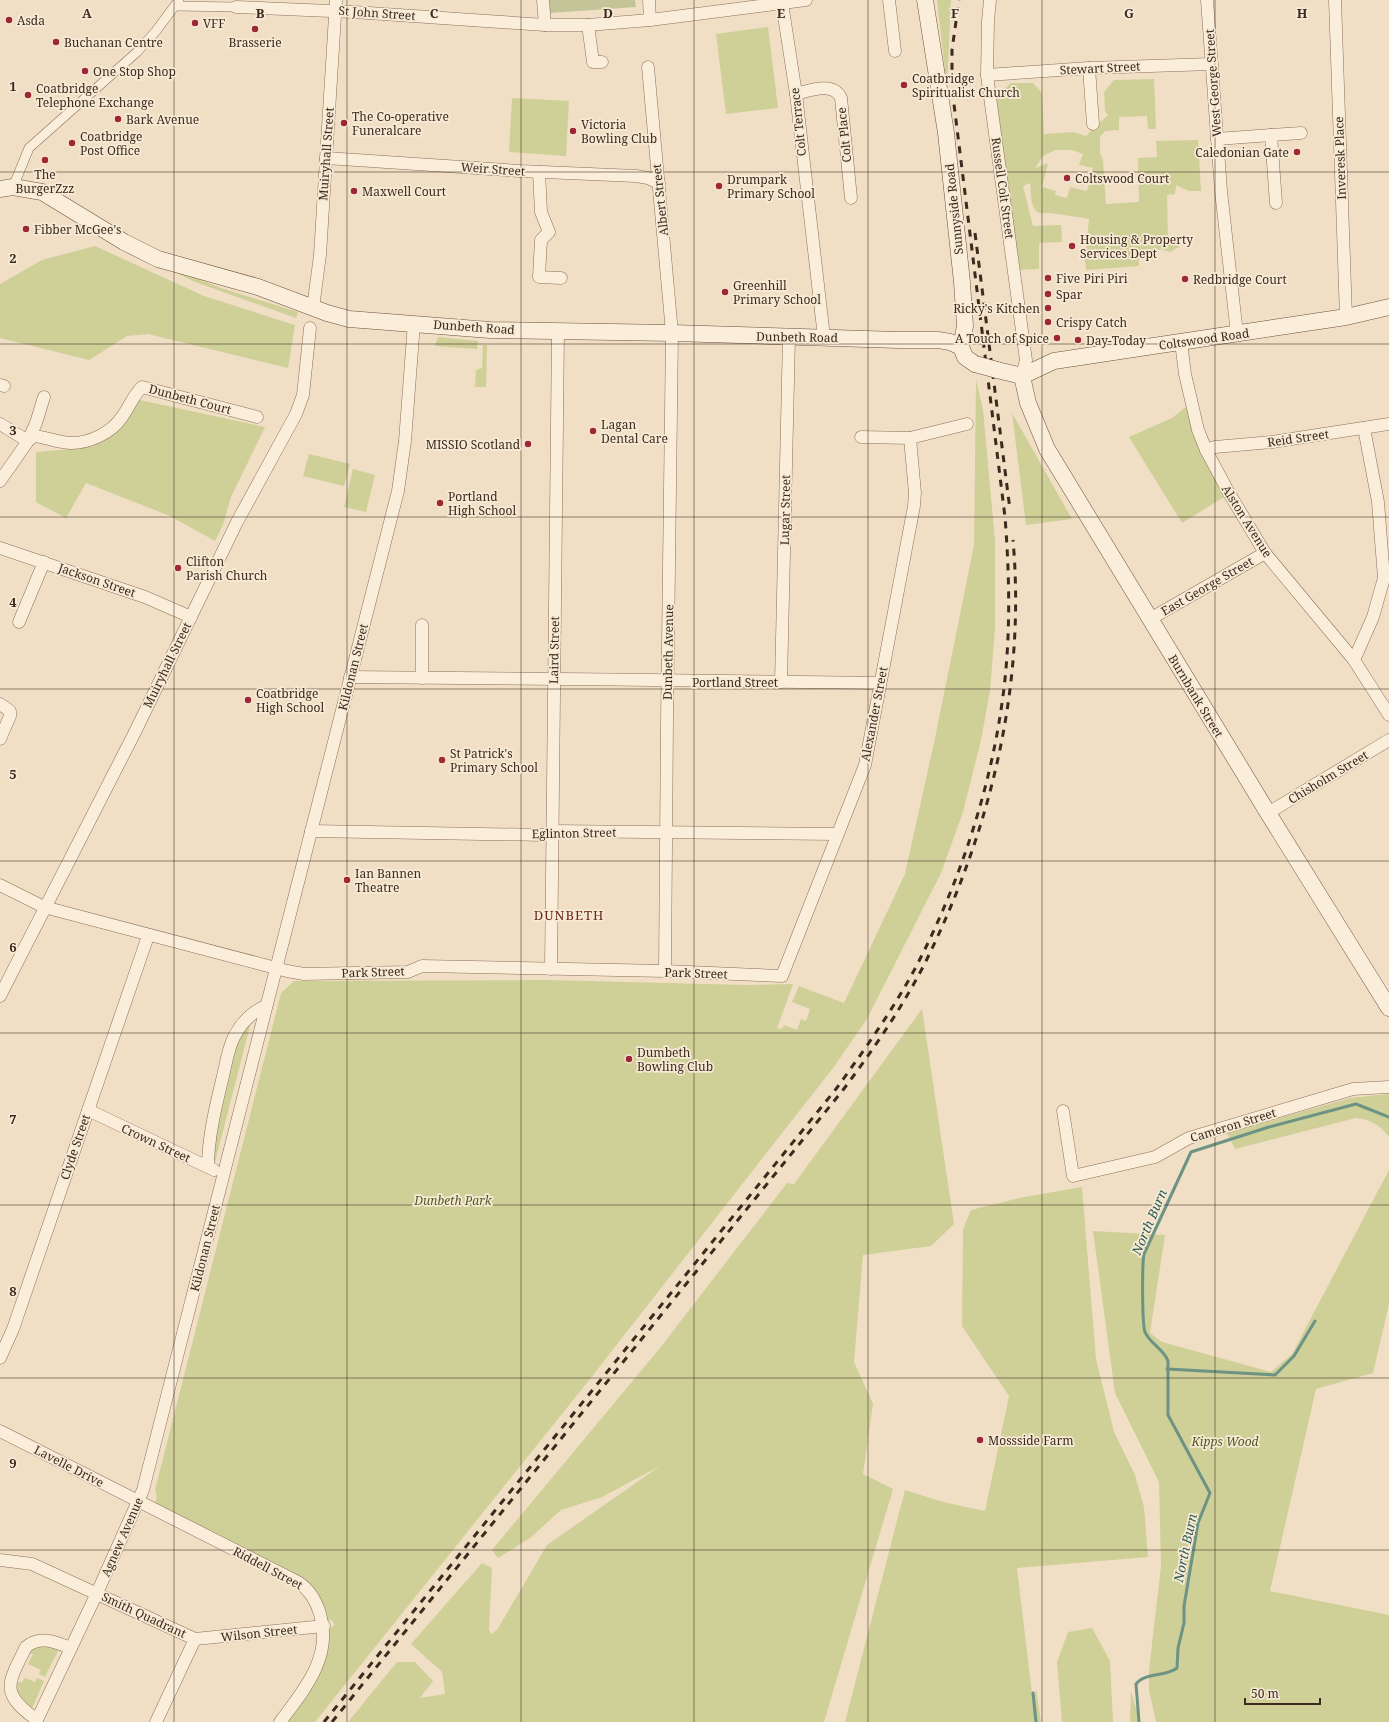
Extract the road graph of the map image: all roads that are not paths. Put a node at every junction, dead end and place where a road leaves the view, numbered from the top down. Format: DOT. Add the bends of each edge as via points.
graph roads {
  1 [pos="543,0"];
  2 [pos="649,0"];
  3 [pos="806,0"];
  4 [pos="889,0"];
  5 [pos="925,0"];
  6 [pos="990,0"];
  7 [pos="1207,0"];
  8 [pos="1335,0"];
  9 [pos="178,3"];
  10 [pos="782,3"];
  11 [pos="336,5"];
  12 [pos="236,7"];
  13 [pos="650,20"];
  14 [pos="545,25"];
  15 [pos="588,25"];
  16 [pos="895,50"];
  17 [pos="602,62"];
  18 [pos="1212,64"];
  19 [pos="648,67"];
  20 [pos="1089,68"];
  21 [pos="987,75"];
  22 [pos="796,94"];
  23 [pos="1093,124"];
  24 [pos="1300,133"];
  25 [pos="1271,135"];
  26 [pos="1217,139"];
  27 [pos="326,158"];
  28 [pos="539,172"];
  29 [pos="659,183"];
  30 [pos="7,188"];
  31 [pos="851,198"];
  32 [pos="1276,203"];
  33 [pos="561,278"];
  34 [pos="1389,307"];
  35 [pos="313,308"];
  36 [pos="1346,317"];
  37 [pos="414,323"];
  38 [pos="310,328"];
  39 [pos="558,331"];
  40 [pos="672,333"];
  41 [pos="1237,334"];
  42 [pos="789,337"];
  43 [pos="824,337"];
  44 [pos="1181,342"];
  45 [pos="960,347"];
  46 [pos="1022,376"];
  47 [pos="44,397"];
  48 [pos="257,417"];
  49 [pos="0,424"];
  50 [pos="967,424"];
  51 [pos="1389,424"];
  52 [pos="1364,428"];
  53 [pos="861,437"];
  54 [pos="910,438"];
  55 [pos="28,441"];
  56 [pos="1206,450"];
  57 [pos="0,481"];
  58 [pos="0,548"];
  59 [pos="1265,553"];
  60 [pos="44,562"];
  61 [pos="1387,578"];
  62 [pos="191,617"];
  63 [pos="1150,619"];
  64 [pos="19,622"];
  65 [pos="422,625"];
  66 [pos="1354,660"];
  67 [pos="350,677"];
  68 [pos="422,678"];
  69 [pos="554,678"];
  70 [pos="667,681"];
  71 [pos="781,682"];
  72 [pos="880,683"];
  73 [pos="0,704"];
  74 [pos="1389,715"];
  75 [pos="0,739"];
  76 [pos="1389,740"];
  77 [pos="1268,813"];
  78 [pos="312,831"];
  79 [pos="553,831"];
  80 [pos="666,832"];
  81 [pos="838,834"];
  82 [pos="0,886"];
  83 [pos="44,907"];
  84 [pos="148,936"];
  85 [pos="276,968"];
  86 [pos="551,969"];
  87 [pos="665,971"];
  88 [pos="782,976"];
  89 [pos="0,996"];
  90 [pos="266,1006"];
  91 [pos="1389,1008"];
  92 [pos="1389,1087"];
  93 [pos="88,1110"];
  94 [pos="1063,1111"];
  95 [pos="208,1167"];
  96 [pos="224,1174"];
  97 [pos="0,1358"];
  98 [pos="0,1431"];
  99 [pos="143,1490"];
  100 [pos="139,1502"];
  101 [pos="0,1560"];
  102 [pos="97,1593"];
  103 [pos="324,1626"];
  104 [pos="195,1639"];
  105 [pos="71,1648"];
  106 [pos="36,1721"];
  107 [pos="156,1722"];
  108 [pos="280,1722"];
  1 -- 14 [label="street"];
  2 -- 13 [label="street"];
  3 -- 10 [label="street, St John Street"];
  4 -- 16 [label="street"];
  5 -- 45 [label="main road, Sunnyside Road" via="946,133 962,282 965,326"];
  6 -- 21 [label="street, Russell Colt Street"];
  7 -- 18 [label="street, West George Street"];
  8 -- 36 [label="street, Inveresk Place"];
  9 -- 12 [label="street, St John Street"];
  9 -- 30 [label="street" via="136,52 29,148"];
  10 -- 13 [label="street, St John Street"];
  10 -- 22 [label="street, Colt Terrace"];
  11 -- 12 [label="street, St John Street"];
  11 -- 14 [label="street, St John Street"];
  11 -- 27 [label="street, Muiryhall Street"];
  13 -- 15 [label="street, St John Street"];
  14 -- 15 [label="street, St John Street"];
  15 -- 17 [label="street" via="593,62"];
  18 -- 20 [label="street, Stewart Street"];
  18 -- 26 [label="street, West George Street"];
  19 -- 29 [label="street, Albert Street"];
  20 -- 21 [label="street, Stewart Street"];
  20 -- 23 [label="street"];
  21 -- 46 [label="street, Russell Colt Street" via="1026,360"];
  22 -- 31 [label="street, Colt Place" via="825,88 839,94"];
  22 -- 43 [label="street, Colt Terrace"];
  24 -- 25 [label="street"];
  25 -- 26 [label="street"];
  25 -- 32 [label="street"];
  26 -- 41 [label="street, West George Street"];
  27 -- 28 [label="street, Weir Street"];
  27 -- 35 [label="street, Muiryhall Street" via="320,255"];
  28 -- 29 [label="street, Weir Street" via="636,176"];
  28 -- 33 [label="street" via="541,212 549,232 541,240 539,277"];
  29 -- 40 [label="street, Albert Street"];
  30 -- 35 [label="main road, Dunbeth Road" via="42,192 124,242 158,259 258,287"];
  34 -- 36 [label="main road, Coltswood Road"];
  35 -- 37 [label="main road, Dunbeth Road" via="349,318"];
  36 -- 41 [label="main road, Coltswood Road"];
  37 -- 39 [label="main road, Dunbeth Road" via="490,330"];
  37 -- 67 [label="street, Kildonan Street" via="405,440 398,491"];
  38 -- 62 [label="street, Muiryhall Street" via="304,395 237,522"];
  39 -- 40 [label="main road, Dunbeth Road"];
  39 -- 69 [label="street, Laird Street"];
  40 -- 42 [label="main road, Dunbeth Road"];
  40 -- 70 [label="street, Dunbeth Avenue"];
  41 -- 44 [label="main road, Coltswood Road"];
  42 -- 43 [label="main road, Dunbeth Road"];
  42 -- 71 [label="street, Lugar Street"];
  43 -- 45 [label="main road, Dunbeth Road" via="938,340"];
  44 -- 46 [label="main road, Coltswood Road" via="1054,361"];
  44 -- 56 [label="street, Alston Avenue" via="1193,410"];
  45 -- 46 [label="main road, bridge" via="965,357 975,364"];
  46 -- 63 [label="main road, Burnbank Street" via="1028,403 1046,449"];
  47 -- 55 [label="street"];
  48 -- 55 [label="street, Dunbeth Court" via="142,387 134,395 131,405 121,419 107,432 89,440 70,443 34,436"];
  49 -- 55 [label="street"];
  50 -- 54 [label="street"];
  51 -- 52 [label="street, Reid Street"];
  52 -- 56 [label="street, Reid Street"];
  52 -- 61 [label="street" via="1378,502"];
  53 -- 54 [label="street"];
  54 -- 72 [label="street, Alexander Street" via="914,506"];
  55 -- 57 [label="street"];
  56 -- 59 [label="street, Alston Avenue"];
  58 -- 60 [label="street, Jackson Street"];
  59 -- 63 [label="street, East George Street"];
  59 -- 66 [label="street, Alston Avenue"];
  60 -- 62 [label="street, Jackson Street" via="145,597"];
  60 -- 64 [label="street"];
  61 -- 66 [label="street"];
  62 -- 83 [label="street, Muiryhall Street" via="135,732"];
  63 -- 77 [label="main road, Burnbank Street"];
  65 -- 68 [label="street"];
  66 -- 74 [label="street, Alston Avenue"];
  67 -- 68 [label="street, Portland Street"];
  67 -- 78 [label="street, Kildonan Street"];
  68 -- 69 [label="street, Portland Street"];
  69 -- 70 [label="street, Portland Street"];
  69 -- 79 [label="street, Laird Street"];
  70 -- 71 [label="street, Portland Street"];
  70 -- 80 [label="street, Dunbeth Avenue"];
  71 -- 72 [label="street, Portland Street"];
  72 -- 81 [label="street, Alexander Street" via="864,765"];
  73 -- 75 [label="street" via="10,711"];
  76 -- 77 [label="street, Chisholm Street"];
  77 -- 91 [label="main road, Burnbank Street"];
  78 -- 79 [label="street, Eglinton Street" via="545,835"];
  78 -- 85 [label="street, Kildonan Street"];
  79 -- 80 [label="street, Eglinton Street"];
  79 -- 86 [label="street, Laird Street"];
  80 -- 81 [label="street, Eglinton Street"];
  80 -- 87 [label="street, Dunbeth Avenue"];
  81 -- 88 [label="street, Alexander Street"];
  82 -- 83 [label="street, Park Street"];
  83 -- 84 [label="street, Park Street"];
  83 -- 89 [label="street, Muiryhall Street"];
  84 -- 85 [label="street, Park Street"];
  84 -- 93 [label="street, Clyde Street"];
  85 -- 86 [label="street, Park Street" via="304,974 408,972 422,966"];
  85 -- 90 [label="street, Kildonan Street"];
  86 -- 87 [label="street, Park Street"];
  87 -- 88 [label="street, Park Street"];
  90 -- 95 [label="street" via="249,1016 233,1038 217,1103"];
  90 -- 96 [label="street, Kildonan Street"];
  92 -- 94 [label="street, Cameron Street" via="1353,1089 1189,1138 1155,1157 1073,1176"];
  93 -- 95 [label="street, Crown Street"];
  93 -- 97 [label="street, Clyde Street" via="13,1329"];
  95 -- 96 [label="street, Crown Street"];
  96 -- 99 [label="street, Kildonan Street"];
  98 -- 100 [label="street, Lavelle Drive"];
  99 -- 100 [label="street, Agnew Avenue"];
  100 -- 102 [label="street, Agnew Avenue"];
  100 -- 103 [label="street, Riddell Street" via="306,1587 317,1604"];
  101 -- 102 [label="street, Smith Quadrant" via="32,1564"];
  102 -- 104 [label="street, Smith Quadrant"];
  102 -- 105 [label="street, Agnew Avenue"];
  103 -- 104 [label="street, Wilson Street"];
  103 -- 108 [label="street, Riddell Street" via="324,1640 315,1673"];
  104 -- 107 [label="street, Smith Quadrant"];
  105 -- 106 [label="street, Agnew Avenue"];
  105 -- 106 [label="street, Agnew Avenue" via="46,1640 30,1644 9,1681 8,1690 15,1703 20,1710"];
}
